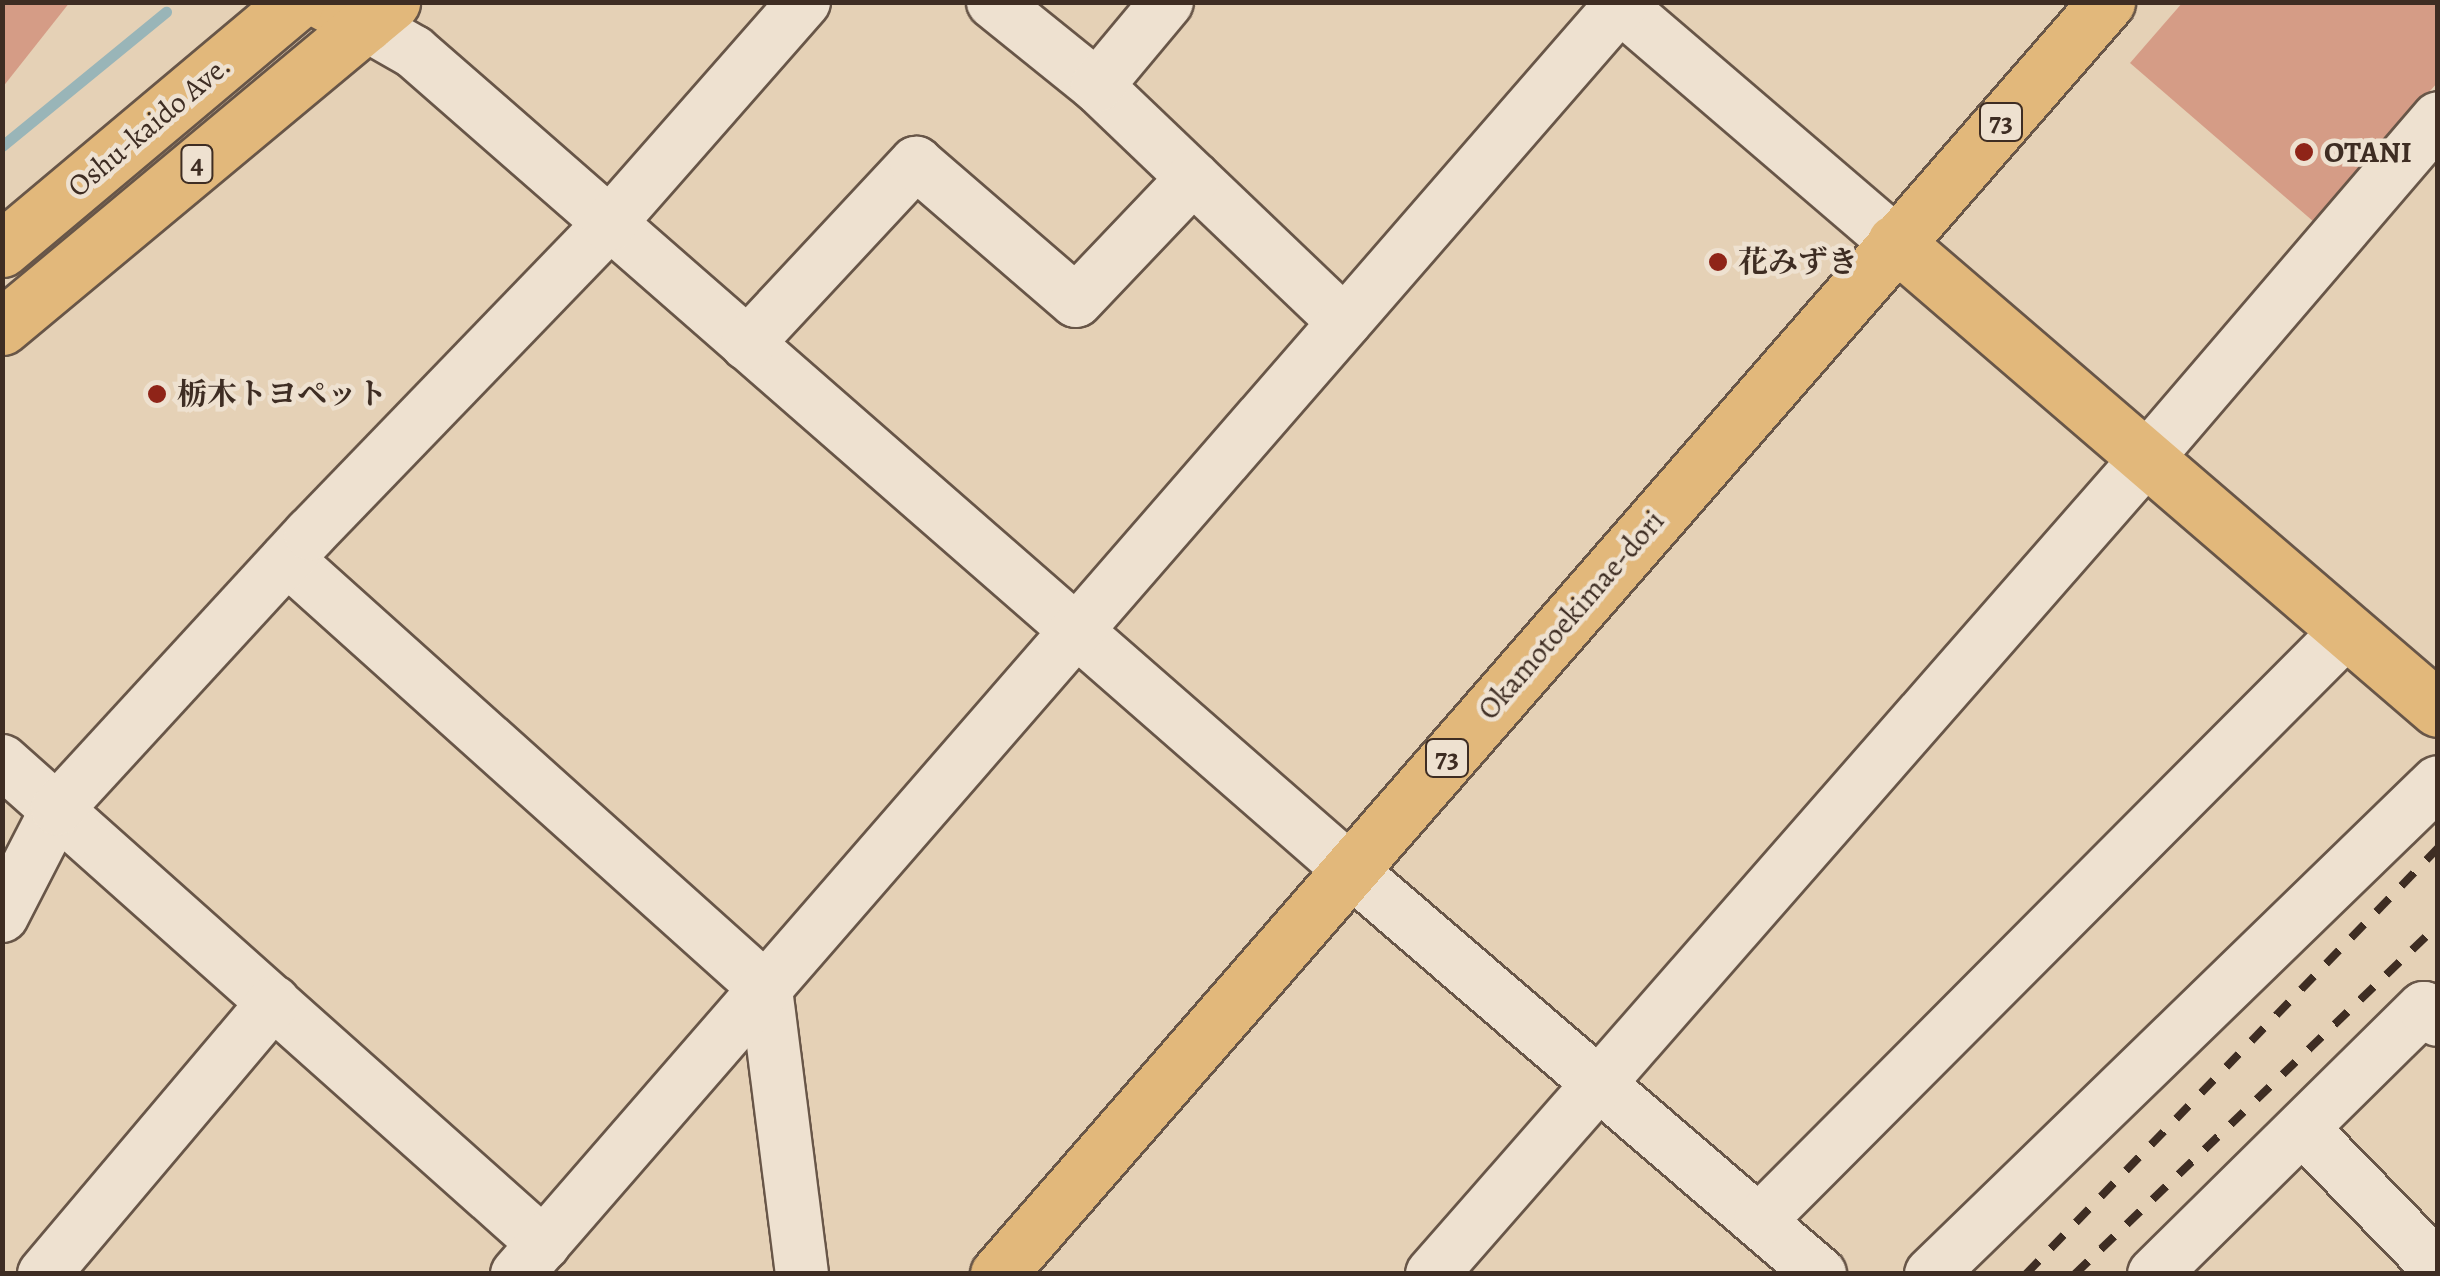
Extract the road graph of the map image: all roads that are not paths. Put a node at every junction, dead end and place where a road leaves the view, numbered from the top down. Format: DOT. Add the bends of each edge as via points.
graph roads {
  1 [pos="296,2"];
  2 [pos="804,2"];
  3 [pos="994,2"];
  4 [pos="1167,2"];
  5 [pos="2107,2"];
  6 [pos="1621,4"];
  7 [pos="361,10"];
  8 [pos="1097,86"];
  9 [pos="2438,118"];
  10 [pos="1193,178"];
  11 [pos="608,224"];
  12 [pos="1895,242"];
  13 [pos="2,249"];
  14 [pos="1344,322"];
  15 [pos="2,327"];
  16 [pos="747,344"];
  17 [pos="2146,459"];
  18 [pos="287,559"];
  19 [pos="1076,629"];
  20 [pos="2347,632"];
  21 [pos="2436,705"];
  22 [pos="2,761"];
  23 [pos="2438,782"];
  24 [pos="57,808"];
  25 [pos="1350,870"];
  26 [pos="2,916"];
  27 [pos="766,990"];
  28 [pos="274,1002"];
  29 [pos="2438,1020"];
  30 [pos="1600,1080"];
  31 [pos="2304,1130"];
  32 [pos="1760,1220"];
  33 [pos="530,1258"];
  34 [pos="2438,1268"];
  35 [pos="44,1274"];
  36 [pos="802,1274"];
  37 [pos="998,1274"];
  38 [pos="1432,1274"];
  39 [pos="1820,1274"];
  40 [pos="1931,1274"];
  41 [pos="2154,1274"];
  1 -- 13 [label="main road, Oshu-kaido Ave. / 4"];
  2 -- 11 [label="street"];
  3 -- 8 [label="street"];
  4 -- 8 [label="street"];
  5 -- 12 [label="main road, Okamotoekimae-dori / 73"];
  6 -- 12 [label="street"];
  6 -- 14 [label="street"];
  7 -- 11 [label="street"];
  7 -- 15 [label="main road, Oshu-kaido Ave. / 4"];
  8 -- 10 [label="street"];
  9 -- 17 [label="street"];
  10 -- 14 [label="street"];
  10 -- 16 [label="street" via="1076,301 916,163"];
  11 -- 16 [label="street"];
  11 -- 18 [label="street"];
  12 -- 17 [label="main road"];
  12 -- 25 [label="main road, Okamotoekimae-dori / 73"];
  14 -- 19 [label="street"];
  16 -- 19 [label="street"];
  17 -- 20 [label="main road"];
  17 -- 30 [label="street"];
  18 -- 24 [label="street"];
  18 -- 27 [label="street"];
  19 -- 25 [label="street"];
  19 -- 27 [label="street"];
  20 -- 21 [label="main road"];
  20 -- 32 [label="street"];
  22 -- 24 [label="street"];
  23 -- 40 [label="street"];
  24 -- 26 [label="street"];
  24 -- 28 [label="street"];
  25 -- 30 [label="street"];
  25 -- 37 [label="main road, Okamotoekimae-dori / 73"];
  27 -- 33 [label="street"];
  27 -- 36 [label="street"];
  28 -- 33 [label="street"];
  28 -- 35 [label="street"];
  29 -- 31 [label="street" via="2424,1008"];
  30 -- 32 [label="street"];
  30 -- 38 [label="street"];
  31 -- 34 [label="street"];
  31 -- 41 [label="street"];
  32 -- 39 [label="street"];
}
